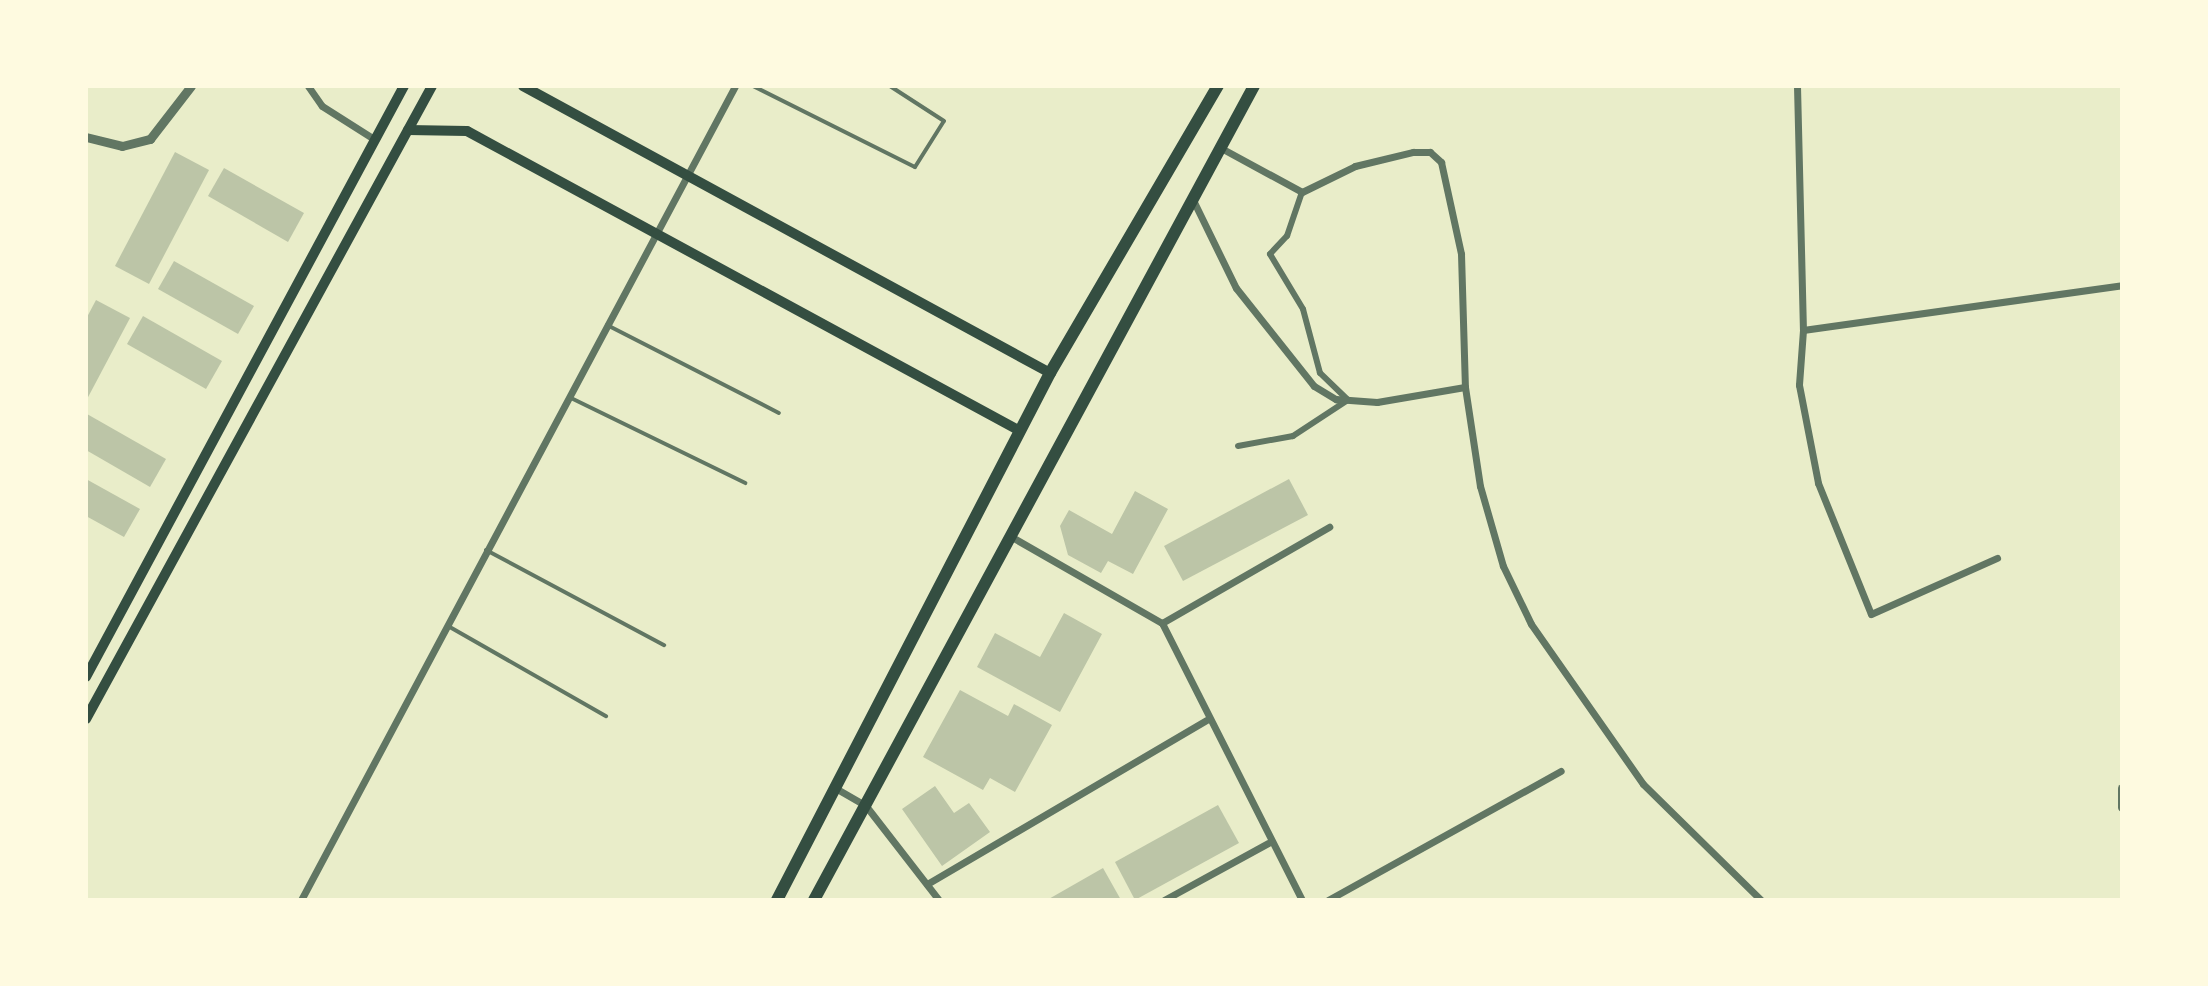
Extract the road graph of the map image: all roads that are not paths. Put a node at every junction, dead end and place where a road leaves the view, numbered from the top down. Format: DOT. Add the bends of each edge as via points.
graph roads {
  1 [pos="191,86"];
  2 [pos="308,86"];
  3 [pos="404,86"];
  4 [pos="432,86"];
  5 [pos="523,86"];
  6 [pos="735,86"];
  7 [pos="753,86"];
  8 [pos="890,86"];
  9 [pos="1218,86"];
  10 [pos="1254,86"];
  11 [pos="1797,86"];
  12 [pos="408,130"];
  13 [pos="87,135"];
  14 [pos="374,139"];
  15 [pos="1221,148"];
  16 [pos="686,175"];
  17 [pos="1302,192"];
  18 [pos="1193,200"];
  19 [pos="652,237"];
  20 [pos="2122,285"];
  21 [pos="606,324"];
  22 [pos="1803,330"];
  23 [pos="1050,373"];
  24 [pos="1465,387"];
  25 [pos="568,396"];
  26 [pos="1348,400"];
  27 [pos="779,413"];
  28 [pos="1020,431"];
  29 [pos="1238,446"];
  30 [pos="745,483"];
  31 [pos="1329,527"];
  32 [pos="1009,536"];
  33 [pos="486,550"];
  34 [pos="1997,558"];
  35 [pos="1162,623"];
  36 [pos="447,626"];
  37 [pos="664,645"];
  38 [pos="86,677"];
  39 [pos="606,716"];
  40 [pos="86,719"];
  41 [pos="1206,720"];
  42 [pos="1561,771"];
  43 [pos="2122,788"];
  44 [pos="837,789"];
  45 [pos="866,806"];
  46 [pos="2122,807"];
  47 [pos="1268,843"];
  48 [pos="927,884"];
  49 [pos="301,900"];
  50 [pos="777,900"];
  51 [pos="814,900"];
  52 [pos="939,900"];
  53 [pos="1164,900"];
  54 [pos="1302,900"];
  55 [pos="1328,900"];
  56 [pos="1761,900"];
  1 -- 13 [label="street" via="150,139 122,146"];
  2 -- 14 [label="street" via="322,106"];
  3 -- 14 [label="main road"];
  4 -- 12 [label="main road"];
  5 -- 16 [label="main road"];
  6 -- 16 [label="street"];
  7 -- 8 [label="lane" via="915,167 944,121"];
  9 -- 23 [label="main road"];
  10 -- 15 [label="main road"];
  11 -- 22 [label="street"];
  12 -- 19 [label="main road" via="467,131"];
  12 -- 40 [label="main road"];
  14 -- 38 [label="main road"];
  15 -- 17 [label="street"];
  15 -- 18 [label="main road"];
  16 -- 19 [label="street"];
  16 -- 23 [label="main road"];
  17 -- 24 [label="street" via="1355,166 1413,152 1430,152 1441,162 1461,254"];
  17 -- 26 [label="street" via="1287,236 1270,254 1303,309 1320,373"];
  18 -- 26 [label="street" via="1236,288 1314,386"];
  18 -- 32 [label="main road"];
  19 -- 21 [label="street"];
  19 -- 28 [label="main road"];
  20 -- 22 [label="street"];
  21 -- 25 [label="street"];
  21 -- 27 [label="lane"];
  22 -- 34 [label="street" via="1799,385 1818,483 1871,614"];
  23 -- 28 [label="main road"];
  24 -- 26 [label="street"];
  24 -- 56 [label="street" via="1480,486 1503,566 1531,624 1643,784"];
  25 -- 30 [label="lane"];
  25 -- 33 [label="street"];
  26 -- 29 [label="street" via="1293,436"];
  28 -- 44 [label="main road"];
  31 -- 35 [label="street"];
  32 -- 35 [label="street"];
  32 -- 45 [label="main road"];
  33 -- 36 [label="street"];
  33 -- 37 [label="lane"];
  35 -- 41 [label="street"];
  36 -- 39 [label="lane"];
  36 -- 49 [label="street"];
  41 -- 47 [label="street"];
  41 -- 48 [label="street"];
  42 -- 55 [label="street"];
  43 -- 46 [label="street"];
  44 -- 45 [label="street"];
  44 -- 50 [label="main road"];
  45 -- 48 [label="street"];
  45 -- 51 [label="main road"];
  47 -- 53 [label="street"];
  47 -- 54 [label="street"];
  48 -- 52 [label="street"];
}
